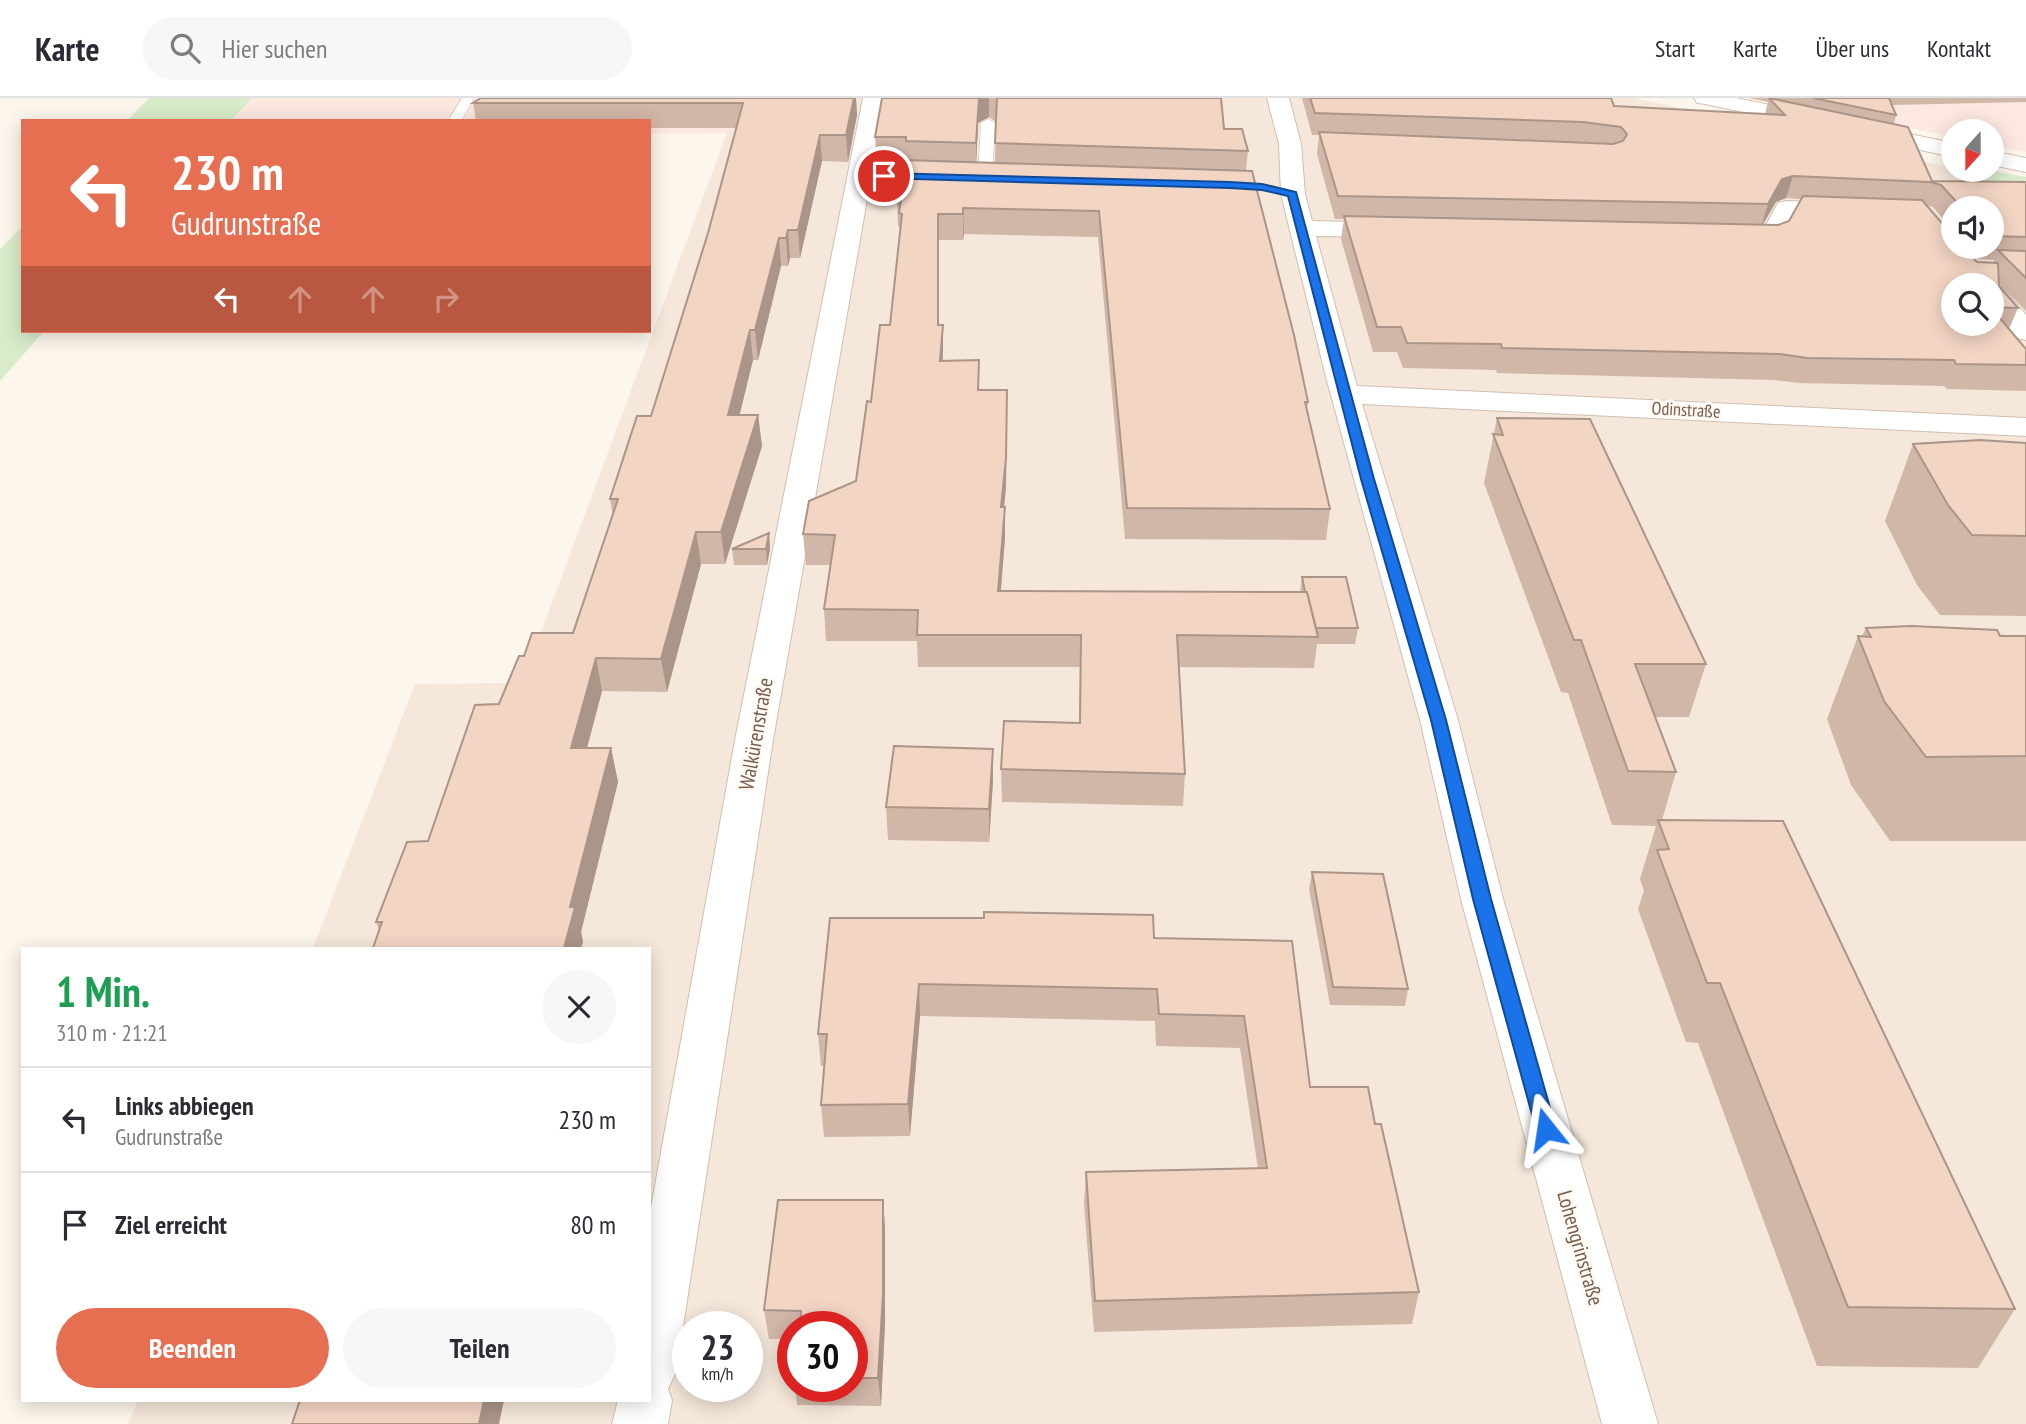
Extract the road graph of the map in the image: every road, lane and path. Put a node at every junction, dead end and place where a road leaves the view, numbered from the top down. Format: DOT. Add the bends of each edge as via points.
graph roads {
  1 [pos="468,98"];
  2 [pos="874,98"];
  3 [pos="1278,98"];
  4 [pos="1705,98"];
  5 [pos="455,119"];
  6 [pos="988,123"];
  7 [pos="1290,145"];
  8 [pos="1316,145"];
  9 [pos="1941,147"];
  10 [pos="2004,160"];
  11 [pos="2026,165"];
  12 [pos="858,175"];
  13 [pos="985,177"];
  14 [pos="1010,177"];
  15 [pos="1869,211"];
  16 [pos="1302,228"];
  17 [pos="1424,231"];
  18 [pos="1710,236"];
  19 [pos="2004,307"];
  20 [pos="2026,331"];
  21 [pos="1346,394"];
  22 [pos="2026,427"];
  23 [pos="651,1360"];
  24 [pos="645,1402"];
  25 [pos="640,1424"];
  26 [pos="1630,1424"];
  1 -- 5 [label="lane"];
  2 -- 12 [label="street, Walkürenstraße"];
  3 -- 7 [label="street, Lohengrinstraße"];
  4 -- 9 [label="street"];
  6 -- 13 [label="lane"];
  7 -- 8 [label="street"];
  7 -- 16 [label="street, Lohengrinstraße" via="1283,192"];
  10 -- 11 [label="street"];
  12 -- 13 [label="street"];
  12 -- 23 [label="street, Walkürenstraße" via="752,752"];
  13 -- 14 [label="street"];
  15 -- 18 [label="street" via="1787,208 1771,238"];
  16 -- 17 [label="street"];
  16 -- 21 [label="street, Lohengrinstraße"];
  19 -- 20 [label="street"];
  21 -- 22 [label="street, Odinstraße"];
  21 -- 26 [label="street, Lohengrinstraße"];
  24 -- 25 [label="street"];
}
